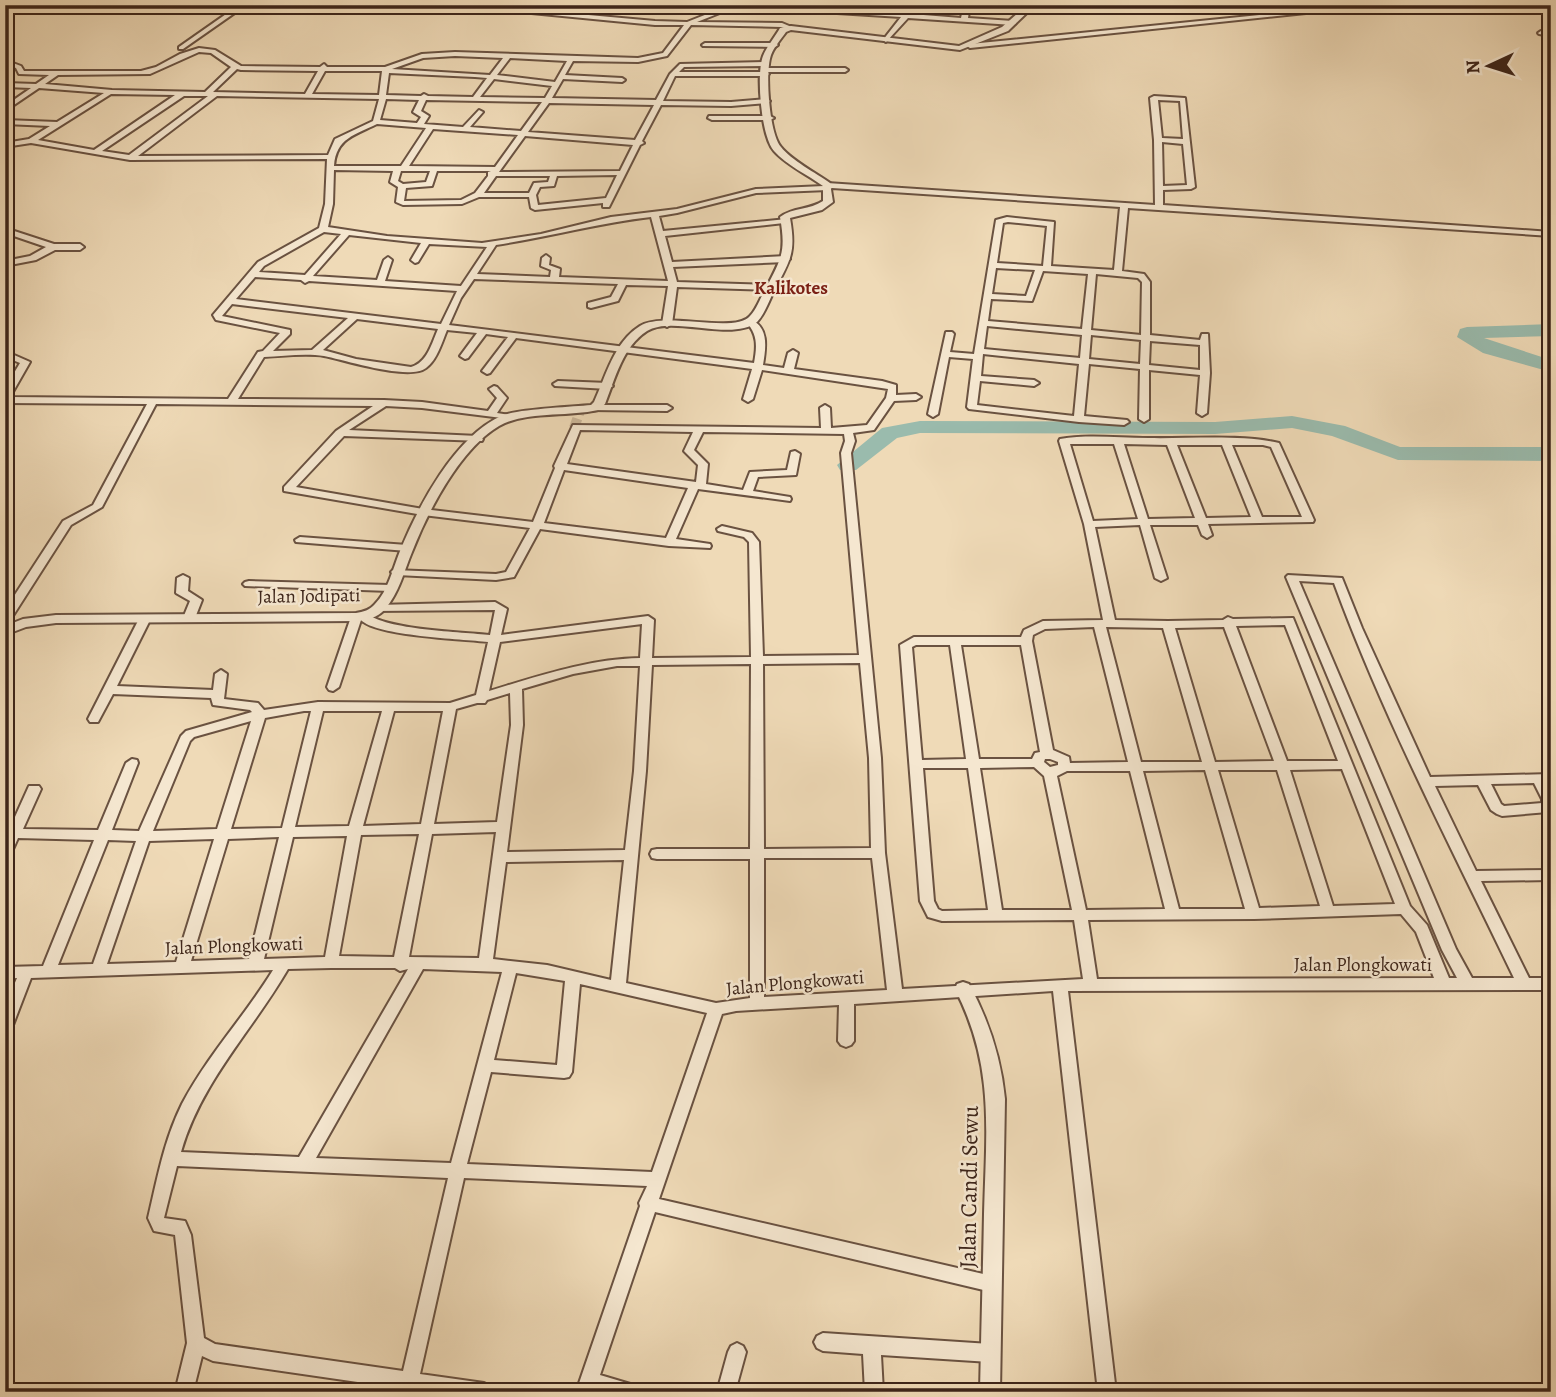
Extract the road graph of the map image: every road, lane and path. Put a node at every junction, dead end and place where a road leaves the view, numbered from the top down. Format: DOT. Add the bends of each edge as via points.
graph roads {
  1 [pos="243,5"];
  2 [pos="453,5"];
  3 [pos="549,5"];
  4 [pos="737,5"];
  5 [pos="915,5"];
  6 [pos="967,5"];
  7 [pos="1032,5"];
  8 [pos="1380,5"];
  9 [pos="807,7"];
  10 [pos="540,12"];
  11 [pos="906,16"];
  12 [pos="964,20"];
  13 [pos="982,21"];
  14 [pos="690,22"];
  15 [pos="1013,23"];
  16 [pos="787,27"];
  17 [pos="1541,33"];
  18 [pos="1551,34"];
  19 [pos="886,40"];
  20 [pos="705,45"];
  21 [pos="775,45"];
  22 [pos="971,45"];
  23 [pos="181,48"];
  24 [pos="509,55"];
  25 [pos="571,60"];
  26 [pos="5,62"];
  27 [pos="324,66"];
  28 [pos="235,67"];
  29 [pos="766,69"];
  30 [pos="386,70"];
  31 [pos="623,70"];
  32 [pos="845,70"];
  33 [pos="56,72"];
  34 [pos="135,73"];
  35 [pos="490,76"];
  36 [pos="559,80"];
  37 [pos="5,85"];
  38 [pos="38,86"];
  39 [pos="110,92"];
  40 [pos="183,93"];
  41 [pos="213,93"];
  42 [pos="308,94"];
  43 [pos="381,95"];
  44 [pos="424,96"];
  45 [pos="475,97"];
  46 [pos="548,98"];
  47 [pos="606,101"];
  48 [pos="766,101"];
  49 [pos="661,102"];
  50 [pos="5,109"];
  51 [pos="479,112"];
  52 [pos="712,118"];
  53 [pos="770,118"];
  54 [pos="5,122"];
  55 [pos="376,122"];
  56 [pos="60,124"];
  57 [pos="420,125"];
  58 [pos="431,126"];
  59 [pos="466,128"];
  60 [pos="521,133"];
  61 [pos="31,141"];
  62 [pos="1158,141"];
  63 [pos="1188,142"];
  64 [pos="640,143"];
  65 [pos="5,145"];
  66 [pos="96,152"];
  67 [pos="331,157"];
  68 [pos="130,158"];
  69 [pos="331,168"];
  70 [pos="400,169"];
  71 [pos="434,169"];
  72 [pos="493,172"];
  73 [pos="623,173"];
  74 [pos="554,174"];
  75 [pos="402,186"];
  76 [pos="828,186"];
  77 [pos="1159,188"];
  78 [pos="478,195"];
  79 [pos="532,195"];
  80 [pos="608,200"];
  81 [pos="1124,205"];
  82 [pos="1159,207"];
  83 [pos="655,215"];
  84 [pos="611,219"];
  85 [pos="784,221"];
  86 [pos="323,229"];
  87 [pos="5,230"];
  88 [pos="347,232"];
  89 [pos="662,234"];
  90 [pos="1551,234"];
  91 [pos="426,240"];
  92 [pos="493,244"];
  93 [pos="53,247"];
  94 [pos="79,247"];
  95 [pos="546,258"];
  96 [pos="786,259"];
  97 [pos="388,260"];
  98 [pos="415,260"];
  99 [pos="5,264"];
  100 [pos="669,265"];
  101 [pos="994,265"];
  102 [pos="1044,268"];
  103 [pos="1092,272"];
  104 [pos="1118,273"];
  105 [pos="251,275"];
  106 [pos="471,276"];
  107 [pos="554,279"];
  108 [pos="305,280"];
  109 [pos="624,281"];
  110 [pos="380,283"];
  111 [pos="673,284"];
  112 [pos="773,288"];
  113 [pos="463,289"];
  114 [pos="987,296"];
  115 [pos="230,301"];
  116 [pos="591,306"];
  117 [pos="355,316"];
  118 [pos="750,322"];
  119 [pos="984,323"];
  120 [pos="667,324"];
  121 [pos="443,326"];
  122 [pos="562,328"];
  123 [pos="483,332"];
  124 [pos="1086,332"];
  125 [pos="949,334"];
  126 [pos="513,335"];
  127 [pos="1144,337"];
  128 [pos="555,341"];
  129 [pos="623,348"];
  130 [pos="315,353"];
  131 [pos="793,353"];
  132 [pos="266,354"];
  133 [pos="947,354"];
  134 [pos="978,354"];
  135 [pos="5,355"];
  136 [pos="465,356"];
  137 [pos="1083,362"];
  138 [pos="1145,367"];
  139 [pos="757,368"];
  140 [pos="487,371"];
  141 [pos="788,372"];
  142 [pos="1205,373"];
  143 [pos="975,378"];
  144 [pos="1034,383"];
  145 [pos="558,384"];
  146 [pos="608,386"];
  147 [pos="494,388"];
  148 [pos="916,397"];
  149 [pos="891,398"];
  150 [pos="5,399"];
  151 [pos="748,399"];
  152 [pos="153,401"];
  153 [pos="232,402"];
  154 [pos="384,403"];
  155 [pos="594,408"];
  156 [pos="667,408"];
  157 [pos="825,408"];
  158 [pos="1202,413"];
  159 [pos="491,414"];
  160 [pos="933,414"];
  161 [pos="507,417"];
  162 [pos="1079,419"];
  163 [pos="1144,419"];
  164 [pos="1124,422"];
  165 [pos="699,429"];
  166 [pos="826,430"];
  167 [pos="848,431"];
  168 [pos="340,433"];
  169 [pos="478,439"];
  170 [pos="1118,440"];
  171 [pos="1171,441"];
  172 [pos="1225,442"];
  173 [pos="795,454"];
  174 [pos="559,466"];
  175 [pos="698,485"];
  176 [pos="747,493"];
  177 [pos="786,499"];
  178 [pos="423,512"];
  179 [pos="1201,521"];
  180 [pos="1258,521"];
  181 [pos="1144,522"];
  182 [pos="538,524"];
  183 [pos="1088,524"];
  184 [pos="722,530"];
  185 [pos="1207,535"];
  186 [pos="300,540"];
  187 [pos="669,542"];
  188 [pos="706,546"];
  189 [pos="407,548"];
  190 [pos="397,572"];
  191 [pos="183,578"];
  192 [pos="1161,578"];
  193 [pos="249,584"];
  194 [pos="390,588"];
  195 [pos="193,607"];
  196 [pos="377,609"];
  197 [pos="359,617"];
  198 [pos="145,618"];
  199 [pos="1106,620"];
  200 [pos="1228,621"];
  201 [pos="1168,625"];
  202 [pos="7,626"];
  203 [pos="496,639"];
  204 [pos="956,641"];
  205 [pos="1026,641"];
  206 [pos="645,659"];
  207 [pos="759,659"];
  208 [pos="866,659"];
  209 [pos="221,674"];
  210 [pos="516,687"];
  211 [pos="333,688"];
  212 [pos="109,690"];
  213 [pos="218,694"];
  214 [pos="481,700"];
  215 [pos="318,706"];
  216 [pos="450,707"];
  217 [pos="389,708"];
  218 [pos="259,713"];
  219 [pos="94,719"];
  220 [pos="1042,758"];
  221 [pos="132,763"];
  222 [pos="975,763"];
  223 [pos="1064,763"];
  224 [pos="917,764"];
  225 [pos="1139,764"];
  226 [pos="1346,765"];
  227 [pos="1283,767"];
  228 [pos="1212,768"];
  229 [pos="1050,773"];
  230 [pos="1544,778"];
  231 [pos="1482,780"];
  232 [pos="1426,782"];
  233 [pos="34,789"];
  234 [pos="425,827"];
  235 [pos="504,827"];
  236 [pos="355,830"];
  237 [pos="289,831"];
  238 [pos="10,833"];
  239 [pos="222,833"];
  240 [pos="102,835"];
  241 [pos="144,836"];
  242 [pos="5,853"];
  243 [pos="878,853"];
  244 [pos="657,854"];
  245 [pos="756,854"];
  246 [pos="631,855"];
  247 [pos="500,857"];
  248 [pos="1551,875"];
  249 [pos="1470,876"];
  250 [pos="1404,909"];
  251 [pos="1328,911"];
  252 [pos="1080,913"];
  253 [pos="1173,914"];
  254 [pos="1254,914"];
  255 [pos="996,915"];
  256 [pos="331,962"];
  257 [pos="255,964"];
  258 [pos="284,964"];
  259 [pos="418,964"];
  260 [pos="485,964"];
  261 [pos="400,965"];
  262 [pos="182,966"];
  263 [pos="511,966"];
  264 [pos="98,970"];
  265 [pos="26,972"];
  266 [pos="48,972"];
  267 [pos="5,973"];
  268 [pos="573,977"];
  269 [pos="1444,984"];
  270 [pos="1468,984"];
  271 [pos="1524,984"];
  272 [pos="1551,984"];
  273 [pos="1060,985"];
  274 [pos="1091,986"];
  275 [pos="618,987"];
  276 [pos="963,989"];
  277 [pos="895,994"];
  278 [pos="847,997"];
  279 [pos="757,1004"];
  280 [pos="716,1009"];
  281 [pos="5,1024"];
  282 [pos="846,1041"];
  283 [pos="484,1065"];
  284 [pos="173,1159"];
  285 [pos="304,1164"];
  286 [pos="458,1169"];
  287 [pos="656,1179"];
  288 [pos="647,1203"];
  289 [pos="992,1284"];
  290 [pos="823,1342"];
  291 [pos="196,1343"];
  292 [pos="872,1346"];
  293 [pos="737,1352"];
  294 [pos="990,1353"];
  295 [pos="408,1385"];
  296 [pos="586,1386"];
  297 [pos="184,1392"];
  298 [pos="484,1392"];
  299 [pos="631,1392"];
  300 [pos="726,1392"];
  301 [pos="874,1392"];
  302 [pos="989,1392"];
  303 [pos="1107,1392"];
  1 -- 23 [label="street"];
  2 -- 10 [label="street"];
  3 -- 10 [label="street"];
  4 -- 14 [label="street"];
  5 -- 11 [label="street"];
  6 -- 12 [label="street"];
  7 -- 15 [label="street"];
  8 -- 22 [label="street"];
  9 -- 11 [label="street"];
  9 -- 16 [label="street"];
  10 -- 14 [label="street"];
  11 -- 12 [label="street"];
  11 -- 19 [label="street"];
  12 -- 13 [label="street"];
  13 -- 15 [label="street"];
  13 -- 22 [label="street"];
  14 -- 16 [label="street"];
  14 -- 31 [label="street" via="664,55"];
  15 -- 22 [label="street"];
  16 -- 19 [label="street"];
  16 -- 21 [label="street"];
  17 -- 18 [label="street"];
  19 -- 22 [label="street" via="953,48"];
  20 -- 21 [label="street"];
  21 -- 29 [label="street"];
  24 -- 25 [label="street"];
  24 -- 30 [label="street" via="430,55"];
  24 -- 35 [label="street"];
  25 -- 31 [label="street"];
  25 -- 36 [label="street"];
  26 -- 33 [label="street" via="19,67 21,73"];
  27 -- 28 [label="street"];
  27 -- 30 [label="street"];
  27 -- 42 [label="street"];
  28 -- 34 [label="street" via="219,54 198,50 153,72"];
  28 -- 41 [label="street"];
  29 -- 32 [label="street"];
  29 -- 48 [label="street"];
  29 -- 49 [label="street" via="682,65"];
  30 -- 35 [label="street"];
  30 -- 43 [label="street"];
  31 -- 36 [label="street"];
  31 -- 47 [label="street"];
  33 -- 34 [label="street"];
  33 -- 38 [label="street"];
  34 -- 39 [label="street"];
  35 -- 36 [label="street"];
  35 -- 45 [label="street"];
  36 -- 46 [label="street"];
  37 -- 38 [label="street"];
  38 -- 39 [label="street"];
  38 -- 50 [label="street"];
  39 -- 40 [label="street"];
  39 -- 56 [label="street"];
  40 -- 41 [label="street"];
  40 -- 66 [label="street"];
  41 -- 42 [label="street"];
  41 -- 68 [label="street"];
  42 -- 43 [label="street"];
  43 -- 44 [label="street"];
  43 -- 55 [label="street"];
  44 -- 45 [label="street"];
  44 -- 57 [label="street" via="417,112 425,116"];
  45 -- 46 [label="street"];
  46 -- 47 [label="street"];
  46 -- 60 [label="street"];
  47 -- 49 [label="street"];
  48 -- 49 [label="street"];
  48 -- 53 [label="street"];
  49 -- 64 [label="street"];
  51 -- 59 [label="street"];
  52 -- 53 [label="street"];
  53 -- 76 [label="street" via="775,147"];
  54 -- 56 [label="street"];
  55 -- 57 [label="street"];
  55 -- 67 [label="street" via="338,141"];
  56 -- 61 [label="street"];
  57 -- 58 [label="street"];
  58 -- 59 [label="street"];
  58 -- 70 [label="street"];
  59 -- 60 [label="street"];
  60 -- 64 [label="street"];
  60 -- 72 [label="street"];
  61 -- 65 [label="street"];
  61 -- 66 [label="street"];
  62 -- 63 [label="street"];
  62 -- 63 [label="street" via="1154,98 1180,97"];
  62 -- 77 [label="street"];
  63 -- 77 [label="street" via="1191,187"];
  64 -- 73 [label="street"];
  66 -- 68 [label="street"];
  67 -- 68 [label="street"];
  67 -- 69 [label="street"];
  69 -- 70 [label="street"];
  69 -- 86 [label="street"];
  70 -- 71 [label="street"];
  70 -- 75 [label="street" via="394,182"];
  71 -- 72 [label="street"];
  71 -- 75 [label="street" via="428,185"];
  72 -- 74 [label="street"];
  72 -- 78 [label="street"];
  73 -- 74 [label="street"];
  73 -- 80 [label="street"];
  74 -- 79 [label="street" via="551,184 537,186"];
  75 -- 78 [label="street" via="403,203 462,202"];
  76 -- 81 [label="street"];
  76 -- 83 [label="street" via="756,191"];
  76 -- 85 [label="street" via="825,206 795,212"];
  77 -- 82 [label="street"];
  78 -- 79 [label="street"];
  79 -- 80 [label="street" via="534,208"];
  80 -- 84 [label="street"];
  81 -- 82 [label="street"];
  81 -- 104 [label="street"];
  82 -- 90 [label="street"];
  83 -- 84 [label="street"];
  83 -- 89 [label="street"];
  84 -- 92 [label="street"];
  85 -- 89 [label="street"];
  85 -- 96 [label="street" via="789,240"];
  86 -- 88 [label="street"];
  86 -- 105 [label="street" via="272,256"];
  87 -- 93 [label="street"];
  88 -- 91 [label="street"];
  88 -- 108 [label="street"];
  89 -- 100 [label="street"];
  91 -- 92 [label="street" via="463,246"];
  91 -- 98 [label="street"];
  92 -- 106 [label="street"];
  93 -- 94 [label="street"];
  93 -- 99 [label="street" via="33,258"];
  95 -- 107 [label="street" via="545,266 556,269"];
  96 -- 100 [label="street"];
  96 -- 112 [label="street"];
  97 -- 110 [label="street"];
  100 -- 111 [label="street"];
  101 -- 102 [label="street"];
  101 -- 102 [label="street" via="1000,221 1046,222 1051,224"];
  101 -- 114 [label="street"];
  102 -- 103 [label="street"];
  102 -- 114 [label="street" via="1029,299"];
  103 -- 104 [label="street"];
  103 -- 124 [label="street"];
  104 -- 127 [label="street" via="1145,279"];
  105 -- 108 [label="street"];
  105 -- 115 [label="street"];
  106 -- 107 [label="street"];
  106 -- 113 [label="street"];
  107 -- 109 [label="street"];
  108 -- 110 [label="street"];
  109 -- 111 [label="street"];
  109 -- 116 [label="street" via="615,299"];
  110 -- 113 [label="street"];
  111 -- 112 [label="street"];
  111 -- 120 [label="street"];
  112 -- 118 [label="street"];
  113 -- 121 [label="street"];
  114 -- 119 [label="street"];
  115 -- 117 [label="street"];
  115 -- 132 [label="street" via="217,316 221,319 287,332"];
  117 -- 121 [label="street"];
  117 -- 130 [label="street"];
  118 -- 120 [label="street" via="732,326"];
  118 -- 139 [label="street" via="759,331"];
  119 -- 124 [label="street"];
  119 -- 134 [label="street"];
  120 -- 129 [label="street" via="645,327"];
  121 -- 123 [label="street"];
  121 -- 130 [label="street" via="430,357 415,370"];
  122 -- 128 [label="street"];
  123 -- 126 [label="street"];
  123 -- 136 [label="street"];
  124 -- 127 [label="street"];
  124 -- 137 [label="street"];
  125 -- 133 [label="street"];
  126 -- 128 [label="street"];
  126 -- 140 [label="street"];
  127 -- 138 [label="street"];
  127 -- 142 [label="street" via="1205,340"];
  128 -- 129 [label="street"];
  129 -- 139 [label="street"];
  129 -- 146 [label="street"];
  130 -- 132 [label="street"];
  131 -- 141 [label="street"];
  132 -- 153 [label="street" via="257,356"];
  133 -- 134 [label="street"];
  133 -- 160 [label="street"];
  134 -- 137 [label="street"];
  134 -- 143 [label="street"];
  135 -- 150 [label="street" via="25,362"];
  137 -- 138 [label="street"];
  137 -- 162 [label="street"];
  138 -- 142 [label="street"];
  138 -- 163 [label="street"];
  139 -- 141 [label="street"];
  139 -- 151 [label="street"];
  141 -- 149 [label="street" via="889,386 894,390"];
  142 -- 158 [label="street"];
  143 -- 144 [label="street"];
  143 -- 162 [label="street" via="972,412"];
  145 -- 146 [label="street"];
  146 -- 155 [label="street"];
  147 -- 159 [label="street" via="502,398"];
  148 -- 149 [label="street"];
  149 -- 167 [label="street" via="870,428"];
  150 -- 152 [label="street"];
  152 -- 153 [label="street"];
  152 -- 202 [label="street" via="97,507 67,523"];
  153 -- 154 [label="street"];
  154 -- 159 [label="street"];
  154 -- 168 [label="street"];
  155 -- 156 [label="street"];
  155 -- 161 [label="street"];
  157 -- 166 [label="street"];
  159 -- 161 [label="street"];
  161 -- 169 [label="street, Jalan Jodipati"];
  162 -- 164 [label="street"];
  165 -- 166 [label="street"];
  165 -- 174 [label="street" via="576,427"];
  165 -- 175 [label="street" via="689,451 704,464"];
  166 -- 167 [label="street"];
  167 -- 208 [label="street" via="846,453"];
  168 -- 169 [label="street"];
  168 -- 178 [label="street" via="288,489"];
  169 -- 178 [label="street, Jalan Jodipati" via="447,474"];
  170 -- 171 [label="street"];
  170 -- 181 [label="street"];
  170 -- 183 [label="street" via="1064,441"];
  171 -- 172 [label="street"];
  171 -- 179 [label="street"];
  172 -- 180 [label="street"];
  172 -- 180 [label="street" via="1275,445 1310,518"];
  173 -- 176 [label="street" via="792,473 754,474"];
  174 -- 175 [label="street"];
  174 -- 182 [label="street"];
  175 -- 176 [label="street"];
  175 -- 187 [label="street"];
  176 -- 177 [label="street"];
  178 -- 182 [label="street"];
  178 -- 189 [label="street, Jalan Jodipati"];
  179 -- 180 [label="street"];
  179 -- 181 [label="street"];
  179 -- 185 [label="street"];
  181 -- 183 [label="street"];
  181 -- 192 [label="street"];
  182 -- 187 [label="street"];
  182 -- 190 [label="street" via="509,576"];
  183 -- 199 [label="street"];
  184 -- 207 [label="street" via="745,533 754,542"];
  186 -- 189 [label="street"];
  187 -- 188 [label="street"];
  189 -- 190 [label="street, Jalan Jodipati"];
  190 -- 194 [label="street, Jalan Jodipati"];
  191 -- 195 [label="street" via="182,593"];
  193 -- 194 [label="street"];
  194 -- 196 [label="street, Jalan Jodipati"];
  195 -- 197 [label="street, Jalan Jodipati"];
  195 -- 198 [label="street, Jalan Jodipati"];
  196 -- 197 [label="street, Jalan Jodipati"];
  196 -- 203 [label="street" via="495,606 501,608"];
  197 -- 203 [label="street" via="390,628"];
  197 -- 211 [label="street"];
  198 -- 202 [label="street, Jalan Jodipati" via="34,620"];
  198 -- 212 [label="street"];
  199 -- 201 [label="street"];
  199 -- 205 [label="street" via="1043,625 1031,630"];
  199 -- 225 [label="street"];
  200 -- 201 [label="street"];
  200 -- 226 [label="street" via="1289,621"];
  200 -- 227 [label="street"];
  201 -- 228 [label="street"];
  203 -- 206 [label="street" via="646,619"];
  203 -- 214 [label="street"];
  204 -- 205 [label="street"];
  204 -- 222 [label="street"];
  204 -- 224 [label="street" via="914,640 906,645"];
  205 -- 220 [label="street"];
  206 -- 207 [label="street"];
  206 -- 210 [label="street" via="590,666"];
  206 -- 246 [label="street"];
  207 -- 208 [label="street"];
  207 -- 245 [label="street"];
  208 -- 243 [label="street"];
  209 -- 213 [label="street"];
  210 -- 214 [label="street"];
  210 -- 235 [label="street" via="517,725"];
  212 -- 213 [label="street"];
  212 -- 219 [label="street"];
  213 -- 218 [label="street" via="218,703 254,706"];
  214 -- 216 [label="street"];
  215 -- 217 [label="street"];
  215 -- 218 [label="street"];
  215 -- 237 [label="street"];
  216 -- 217 [label="street"];
  216 -- 234 [label="street"];
  217 -- 236 [label="street"];
  218 -- 239 [label="street"];
  218 -- 241 [label="street" via="186,736"];
  220 -- 222 [label="street"];
  220 -- 223 [label="street"];
  220 -- 229 [label="street"];
  221 -- 240 [label="street"];
  222 -- 224 [label="street"];
  222 -- 255 [label="street"];
  223 -- 225 [label="street"];
  223 -- 229 [label="street" via="1059,772"];
  224 -- 255 [label="street" via="928,906 942,916"];
  225 -- 228 [label="street"];
  225 -- 253 [label="street"];
  226 -- 227 [label="street"];
  226 -- 250 [label="street"];
  227 -- 228 [label="street"];
  227 -- 251 [label="street"];
  228 -- 254 [label="street"];
  229 -- 252 [label="street"];
  230 -- 231 [label="street"];
  230 -- 231 [label="street" via="1550,806 1502,810"];
  231 -- 232 [label="street"];
  232 -- 249 [label="street"];
  232 -- 270 [label="street" via="1338,580 1290,577 1449,950"];
  233 -- 238 [label="street"];
  234 -- 235 [label="street"];
  234 -- 236 [label="street"];
  234 -- 261 [label="street"];
  235 -- 247 [label="street"];
  236 -- 237 [label="street"];
  236 -- 256 [label="street"];
  237 -- 239 [label="street"];
  237 -- 257 [label="street"];
  238 -- 240 [label="street"];
  238 -- 242 [label="street"];
  239 -- 241 [label="street"];
  239 -- 262 [label="street"];
  240 -- 241 [label="street"];
  240 -- 266 [label="street"];
  241 -- 264 [label="street"];
  243 -- 245 [label="street"];
  243 -- 277 [label="street"];
  244 -- 245 [label="street"];
  245 -- 279 [label="street"];
  246 -- 247 [label="street"];
  246 -- 275 [label="street"];
  247 -- 260 [label="street"];
  248 -- 249 [label="street"];
  249 -- 271 [label="street"];
  250 -- 251 [label="street"];
  250 -- 269 [label="street" via="1422,929"];
  251 -- 254 [label="street"];
  252 -- 253 [label="street"];
  252 -- 255 [label="street"];
  252 -- 274 [label="street"];
  253 -- 254 [label="street"];
  256 -- 258 [label="street, Jalan Plongkowati"];
  256 -- 261 [label="street, Jalan Plongkowati"];
  257 -- 258 [label="street, Jalan Plongkowati"];
  257 -- 262 [label="street, Jalan Plongkowati"];
  258 -- 284 [label="street" via="195,1095"];
  259 -- 260 [label="street, Jalan Plongkowati"];
  259 -- 261 [label="street, Jalan Plongkowati"];
  259 -- 285 [label="street"];
  260 -- 263 [label="street, Jalan Plongkowati"];
  262 -- 264 [label="street, Jalan Plongkowati"];
  263 -- 268 [label="street, Jalan Plongkowati"];
  263 -- 283 [label="street"];
  264 -- 266 [label="street, Jalan Plongkowati"];
  265 -- 266 [label="street, Jalan Plongkowati"];
  265 -- 267 [label="street, Jalan Plongkowati"];
  265 -- 281 [label="street"];
  268 -- 275 [label="street, Jalan Plongkowati"];
  268 -- 283 [label="street" via="564,1072"];
  269 -- 270 [label="street, Jalan Plongkowati"];
  269 -- 274 [label="street, Jalan Plongkowati"];
  270 -- 271 [label="street, Jalan Plongkowati"];
  271 -- 272 [label="street, Jalan Plongkowati"];
  273 -- 274 [label="street, Jalan Plongkowati"];
  273 -- 276 [label="street, Jalan Plongkowati"];
  273 -- 303 [label="street"];
  275 -- 280 [label="street, Jalan Plongkowati"];
  276 -- 277 [label="street, Jalan Plongkowati"];
  276 -- 289 [label="street, Jalan Candi Sewu" via="983,1031 994,1078"];
  277 -- 278 [label="street, Jalan Plongkowati"];
  278 -- 279 [label="street, Jalan Plongkowati"];
  278 -- 282 [label="street"];
  279 -- 280 [label="street, Jalan Plongkowati"];
  280 -- 287 [label="street"];
  283 -- 286 [label="street"];
  284 -- 285 [label="street"];
  284 -- 291 [label="street" via="156,1223 179,1226 183,1235"];
  285 -- 286 [label="street"];
  286 -- 287 [label="street"];
  286 -- 295 [label="street"];
  287 -- 288 [label="street"];
  288 -- 289 [label="street"];
  288 -- 296 [label="street"];
  289 -- 294 [label="street, Jalan Candi Sewu"];
  290 -- 292 [label="street"];
  291 -- 295 [label="street" via="213,1352"];
  291 -- 297 [label="street"];
  292 -- 294 [label="street"];
  292 -- 301 [label="street"];
  293 -- 300 [label="street"];
  294 -- 302 [label="street, Jalan Candi Sewu"];
  295 -- 298 [label="street"];
  296 -- 299 [label="street"];
}
